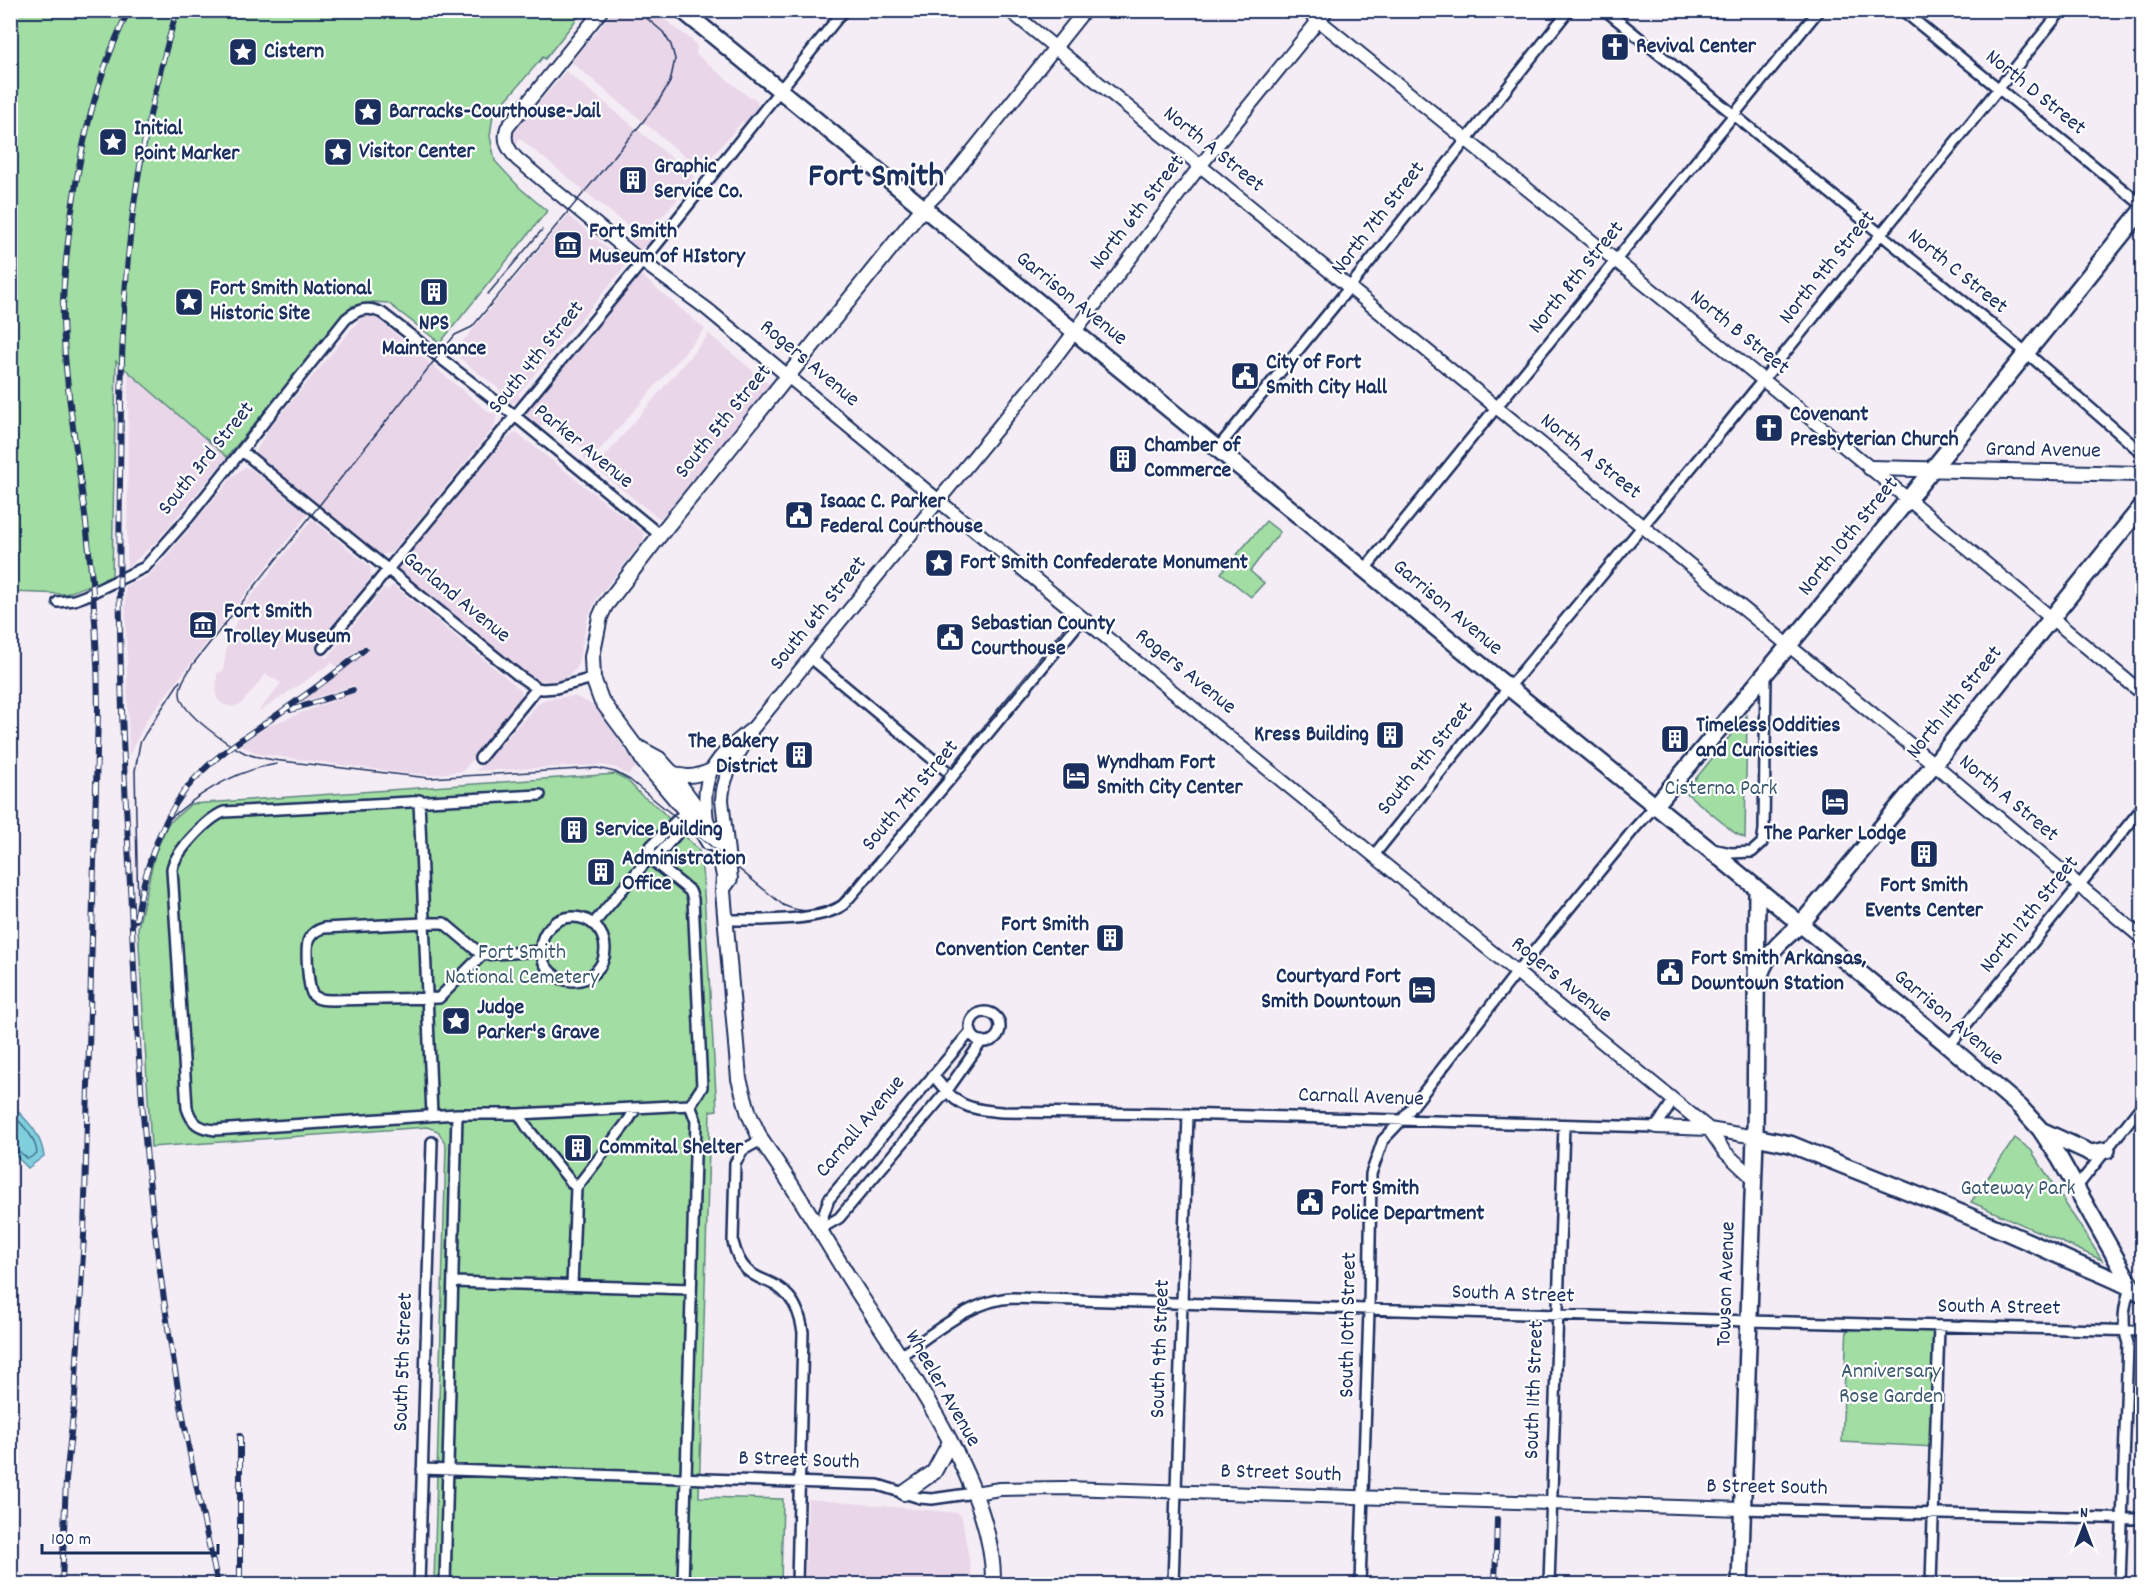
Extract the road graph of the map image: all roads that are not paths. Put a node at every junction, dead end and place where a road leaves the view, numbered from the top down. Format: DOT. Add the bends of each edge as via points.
graph roads {
  1 [pos="602,10"];
  2 [pos="682,10"];
  3 [pos="844,10"];
  4 [pos="1009,10"];
  5 [pos="1084,10"];
  6 [pos="1306,10"];
  7 [pos="1328,10"];
  8 [pos="1569,10"];
  9 [pos="1605,10"];
  10 [pos="1820,10"];
  11 [pos="1902,10"];
  12 [pos="2062,10"];
  13 [pos="1319,22"];
  14 [pos="1055,47"];
  15 [pos="1999,89"];
  16 [pos="780,91"];
  17 [pos="1734,116"];
  18 [pos="1466,140"];
  19 [pos="1200,166"];
  20 [pos="2142,205"];
  21 [pos="923,208"];
  22 [pos="2142,210"];
  23 [pos="1879,234"];
  24 [pos="642,261"];
  25 [pos="1616,261"];
  26 [pos="1349,288"];
  27 [pos="364,309"];
  28 [pos="1074,332"];
  29 [pos="2026,353"];
  30 [pos="789,376"];
  31 [pos="1763,380"];
  32 [pos="1496,409"];
  33 [pos="515,416"];
  34 [pos="1217,449"];
  35 [pos="242,451"];
  36 [pos="2142,453"];
  37 [pos="1870,468"];
  38 [pos="1933,470"];
  39 [pos="2142,474"];
  40 [pos="1908,499"];
  41 [pos="939,501"];
  42 [pos="2142,506"];
  43 [pos="1642,527"];
  44 [pos="660,535"];
  45 [pos="1365,569"];
  46 [pos="388,570"];
  47 [pos="58,602"];
  48 [pos="1083,618"];
  49 [pos="2053,619"];
  50 [pos="1789,646"];
  51 [pos="323,648"];
  52 [pos="811,658"];
  53 [pos="1766,671"];
  54 [pos="593,678"];
  55 [pos="1509,687"];
  56 [pos="537,688"];
  57 [pos="2142,693"];
  58 [pos="754,727"];
  59 [pos="635,746"];
  60 [pos="480,758"];
  61 [pos="1934,764"];
  62 [pos="669,770"];
  63 [pos="711,770"];
  64 [pos="953,776"];
  65 [pos="540,795"];
  66 [pos="419,800"];
  67 [pos="1655,807"];
  68 [pos="2142,808"];
  69 [pos="689,810"];
  70 [pos="707,822"];
  71 [pos="708,840"];
  72 [pos="1708,849"];
  73 [pos="1374,855"];
  74 [pos="649,858"];
  75 [pos="2079,886"];
  76 [pos="1757,889"];
  77 [pos="723,891"];
  78 [pos="725,920"];
  79 [pos="424,923"];
  80 [pos="594,923"];
  81 [pos="1800,925"];
  82 [pos="2142,938"];
  83 [pos="540,951"];
  84 [pos="482,955"];
  85 [pos="1517,972"];
  86 [pos="1756,986"];
  87 [pos="427,998"];
  88 [pos="971,1031"];
  89 [pos="982,1041"];
  90 [pos="1948,1046"];
  91 [pos="933,1075"];
  92 [pos="946,1092"];
  93 [pos="1673,1101"];
  94 [pos="690,1105"];
  95 [pos="2142,1105"];
  96 [pos="636,1108"];
  97 [pos="457,1114"];
  98 [pos="519,1114"];
  99 [pos="1188,1114"];
  100 [pos="432,1115"];
  101 [pos="1402,1120"];
  102 [pos="1564,1125"];
  103 [pos="1656,1127"];
  104 [pos="1709,1129"];
  105 [pos="2040,1130"];
  106 [pos="1755,1137"];
  107 [pos="761,1140"];
  108 [pos="432,1142"];
  109 [pos="2107,1150"];
  110 [pos="1754,1179"];
  111 [pos="576,1188"];
  112 [pos="2076,1188"];
  113 [pos="818,1230"];
  114 [pos="453,1282"];
  115 [pos="573,1285"];
  116 [pos="691,1289"];
  117 [pos="2137,1290"];
  118 [pos="1181,1304"];
  119 [pos="1370,1310"];
  120 [pos="1557,1316"];
  121 [pos="1749,1321"];
  122 [pos="1939,1326"];
  123 [pos="2124,1331"];
  124 [pos="2142,1331"];
  125 [pos="900,1356"];
  126 [pos="950,1442"];
  127 [pos="422,1469"];
  128 [pos="448,1470"];
  129 [pos="687,1478"];
  130 [pos="800,1482"];
  131 [pos="1176,1492"];
  132 [pos="904,1493"];
  133 [pos="974,1493"];
  134 [pos="1363,1498"];
  135 [pos="1552,1504"];
  136 [pos="1743,1509"];
  137 [pos="1933,1513"];
  138 [pos="2122,1518"];
  139 [pos="2142,1519"];
  140 [pos="419,1584"];
  141 [pos="446,1584"];
  142 [pos="683,1584"];
  143 [pos="797,1584"];
  144 [pos="993,1584"];
  145 [pos="1173,1584"];
  146 [pos="1360,1584"];
  147 [pos="1549,1584"];
  148 [pos="1740,1584"];
  149 [pos="1931,1584"];
  150 [pos="2120,1584"];
  1 -- 24 [label="street, Rogers Avenue" via="511,121 505,139 517,159"];
  2 -- 16 [label="main road, Garrison Avenue"];
  3 -- 16 [label="street, South 4th Street"];
  4 -- 14 [label="street, North A Street"];
  5 -- 14 [label="street"];
  6 -- 13 [label="street, North B Street"];
  7 -- 13 [label="street, North 6th Street"];
  8 -- 18 [label="street, North 7th Street"];
  9 -- 17 [label="street, North C Street"];
  10 -- 17 [label="street, North 8th Street"];
  11 -- 15 [label="street, North D Street"];
  12 -- 15 [label="street, North 9th Street"];
  13 -- 18 [label="street, North B Street"];
  13 -- 19 [label="street, North 6th Street"];
  14 -- 19 [label="street, North A Street"];
  14 -- 21 [label="street"];
  15 -- 20 [label="street, North D Street"];
  15 -- 23 [label="street, North 9th Street"];
  16 -- 21 [label="main road, Garrison Avenue"];
  16 -- 24 [label="street, South 4th Street"];
  17 -- 23 [label="street, North C Street"];
  17 -- 25 [label="street, North 8th Street"];
  18 -- 25 [label="street, North B Street"];
  18 -- 26 [label="street, North 7th Street"];
  19 -- 26 [label="street, North A Street"];
  19 -- 28 [label="street, North 6th Street"];
  21 -- 28 [label="main road, Garrison Avenue"];
  21 -- 30 [label="main road, South 5th Street"];
  22 -- 29 [label="main road, North 10th Street"];
  23 -- 29 [label="street, North C Street"];
  23 -- 31 [label="street, North 9th Street"];
  24 -- 30 [label="street, Rogers Avenue"];
  24 -- 33 [label="street, South 4th Street"];
  25 -- 31 [label="street, North B Street"];
  25 -- 32 [label="street, North 8th Street"];
  26 -- 32 [label="street, North A Street"];
  26 -- 34 [label="street, North 7th Street"];
  27 -- 33 [label="street, Parker Avenue" via="382,313"];
  27 -- 35 [label="street, South 3rd Street" via="346,319"];
  28 -- 34 [label="main road, Garrison Avenue"];
  28 -- 41 [label="street, South 6th Street"];
  29 -- 36 [label="street, North C Street"];
  29 -- 38 [label="main road, North 10th Street"];
  30 -- 41 [label="street, Rogers Avenue"];
  30 -- 44 [label="main road, South 5th Street"];
  31 -- 37 [label="street, North B Street"];
  31 -- 43 [label="street, North 9th Street"];
  32 -- 43 [label="street, North A Street"];
  32 -- 45 [label="street, North 8th Street"];
  33 -- 44 [label="street, Parker Avenue"];
  33 -- 46 [label="street, South 4th Street"];
  34 -- 45 [label="main road, Garrison Avenue"];
  35 -- 46 [label="street, Garland Avenue"];
  35 -- 47 [label="street, South 3rd Street" via="145,567 85,596"];
  37 -- 38 [label="main road, Grand Avenue"];
  37 -- 40 [label="street, North B Street"];
  38 -- 39 [label="main road, Grand Avenue"];
  38 -- 40 [label="main road, North 10th Street"];
  40 -- 49 [label="street, North B Street"];
  40 -- 50 [label="main road, North 10th Street"];
  41 -- 48 [label="street, Rogers Avenue"];
  41 -- 52 [label="street, South 6th Street"];
  42 -- 49 [label="main road, North 11th Street"];
  43 -- 50 [label="street, North A Street"];
  43 -- 55 [label="street, North 9th Street"];
  44 -- 54 [label="main road, South 5th Street" via="605,606 592,657"];
  45 -- 55 [label="main road, Garrison Avenue"];
  46 -- 51 [label="street, South 4th Street"];
  46 -- 56 [label="street, Garland Avenue"];
  48 -- 64 [label="street, South 7th Street"];
  48 -- 73 [label="street, Rogers Avenue"];
  49 -- 57 [label="street, North B Street"];
  49 -- 61 [label="main road, North 11th Street"];
  50 -- 53 [label="main road, North 10th Street"];
  50 -- 61 [label="street, North A Street"];
  52 -- 58 [label="street, South 6th Street"];
  52 -- 64 [label="street"];
  53 -- 67 [label="main road, North 10th Street"];
  53 -- 72 [label="street" via="1762,843 1752,852"];
  54 -- 56 [label="street" via="556,688"];
  54 -- 59 [label="main road" via="601,700"];
  55 -- 67 [label="main road, Garrison Avenue"];
  55 -- 73 [label="street, South 9th Street"];
  56 -- 60 [label="street"];
  58 -- 63 [label="street, South 6th Street"];
  58 -- 77 [label="street, South 6th Street" via="723,787 731,879"];
  59 -- 62 [label="main road" via="659,759"];
  59 -- 69 [label="main road" via="644,762"];
  61 -- 75 [label="street, North A Street"];
  61 -- 81 [label="main road, North 11th Street"];
  62 -- 63 [label="street" via="686,777"];
  62 -- 69 [label="main road"];
  63 -- 69 [label="street, South 6th Street" via="694,792"];
  63 -- 70 [label="street" via="706,790"];
  64 -- 78 [label="street, South 7th Street" via="853,895 835,911"];
  65 -- 66 [label="street"];
  66 -- 79 [label="street"];
  66 -- 100 [label="street" via="224,812 215,815 179,853 172,869 187,1108 195,1125 215,1130"];
  67 -- 72 [label="main road, Garrison Avenue"];
  67 -- 85 [label="street, South 10th Street"];
  68 -- 75 [label="street, North 12th Street"];
  69 -- 70 [label="main road"];
  69 -- 71 [label="main road"];
  69 -- 74 [label="street" via="650,847"];
  70 -- 71 [label="street"];
  70 -- 77 [label="main road" via="719,852"];
  71 -- 77 [label="main road"];
  72 -- 76 [label="main road, Garrison Avenue"];
  73 -- 85 [label="street, Rogers Avenue"];
  74 -- 80 [label="street"];
  74 -- 94 [label="street" via="690,891 693,899 702,1087"];
  75 -- 82 [label="street, North A Street"];
  75 -- 90 [label="street, North 12th Street"];
  76 -- 81 [label="main road, Garrison Avenue"];
  76 -- 86 [label="main road, Towson Avenue"];
  77 -- 78 [label="main road, South 6th Street"];
  78 -- 107 [label="main road, South 6th Street" via="738,1079"];
  79 -- 84 [label="street" via="444,923"];
  79 -- 87 [label="street"];
  79 -- 87 [label="street" via="324,928 310,935 307,943 310,988 321,999"];
  80 -- 83 [label="street" via="576,916 558,920 545,932"];
  80 -- 83 [label="street" via="606,948 600,967 588,978 559,978 546,967"];
  81 -- 86 [label="main road, Towson Avenue" via="1767,957"];
  81 -- 90 [label="main road, Garrison Avenue"];
  83 -- 84 [label="street"];
  84 -- 87 [label="street" via="439,998"];
  85 -- 93 [label="street, Rogers Avenue"];
  85 -- 101 [label="street, South 10th Street"];
  86 -- 106 [label="main road, Towson Avenue"];
  87 -- 100 [label="street"];
  88 -- 89 [label="street"];
  88 -- 89 [label="street" via="972,1021 981,1012 998,1018 1001,1027 996,1038"];
  88 -- 91 [label="street"];
  89 -- 92 [label="street"];
  90 -- 105 [label="main road, Garrison Avenue" via="2020,1107"];
  91 -- 92 [label="street, Carnall Avenue"];
  91 -- 113 [label="street, Carnall Avenue" via="829,1199"];
  92 -- 99 [label="street, Carnall Avenue" via="970,1109 990,1112"];
  92 -- 113 [label="street, Carnall Avenue" via="839,1218"];
  93 -- 103 [label="street"];
  93 -- 104 [label="street"];
  94 -- 96 [label="street"];
  94 -- 116 [label="street" via="696,1121"];
  95 -- 109 [label="street"];
  96 -- 98 [label="street"];
  96 -- 111 [label="street"];
  97 -- 98 [label="street"];
  97 -- 100 [label="street"];
  97 -- 114 [label="street"];
  98 -- 111 [label="street"];
  99 -- 101 [label="street, Carnall Avenue"];
  99 -- 118 [label="street, South 9th Street"];
  101 -- 102 [label="street, Carnall Avenue"];
  101 -- 119 [label="street, South 10th Street" via="1383,1140 1371,1174"];
  102 -- 103 [label="street, Carnall Avenue"];
  102 -- 120 [label="street, South 11th Street"];
  103 -- 104 [label="street"];
  104 -- 106 [label="street"];
  104 -- 110 [label="street" via="1724,1151"];
  105 -- 109 [label="main road" via="2091,1153"];
  105 -- 112 [label="main road, Garrison Avenue"];
  106 -- 110 [label="main road, Towson Avenue"];
  106 -- 117 [label="main road" via="1790,1143"];
  107 -- 113 [label="main road, Carnall Avenue"];
  107 -- 130 [label="street" via="742,1150 735,1163 733,1242 741,1264 789,1296 801,1318"];
  108 -- 127 [label="street, South 5th Street"];
  109 -- 112 [label="street"];
  110 -- 121 [label="main road, Towson Avenue"];
  111 -- 115 [label="street"];
  112 -- 117 [label="main road, Garrison Avenue"];
  113 -- 125 [label="main road, Wheeler Avenue"];
  114 -- 115 [label="street"];
  114 -- 128 [label="street"];
  115 -- 116 [label="street"];
  116 -- 129 [label="street"];
  117 -- 123 [label="street" via="2124,1303"];
  118 -- 119 [label="street, South A Street"];
  118 -- 125 [label="street, South A Street" via="996,1298 975,1306"];
  118 -- 131 [label="street, South 9th Street"];
  119 -- 120 [label="street, South A Street"];
  119 -- 134 [label="street, South 10th Street"];
  120 -- 121 [label="street, South A Street"];
  120 -- 135 [label="street, South 11th Street"];
  121 -- 122 [label="street, South A Street"];
  121 -- 136 [label="main road, Towson Avenue"];
  122 -- 123 [label="street, South A Street"];
  122 -- 137 [label="street"];
  123 -- 124 [label="street, South A Street"];
  123 -- 138 [label="street" via="2128,1343"];
  125 -- 126 [label="main road, Wheeler Avenue"];
  126 -- 132 [label="main road" via="934,1472"];
  126 -- 133 [label="main road, Wheeler Avenue"];
  127 -- 128 [label="street, B Street South"];
  127 -- 140 [label="street, South 5th Street"];
  128 -- 129 [label="street, B Street South"];
  128 -- 141 [label="street"];
  129 -- 130 [label="street, B Street South"];
  129 -- 142 [label="street"];
  130 -- 132 [label="street, B Street South" via="878,1485"];
  130 -- 143 [label="street"];
  131 -- 133 [label="street, B Street South" via="1039,1488"];
  131 -- 134 [label="street, B Street South"];
  131 -- 145 [label="street, South 9th Street"];
  132 -- 133 [label="street, B Street South" via="932,1499"];
  133 -- 144 [label="main road, Wheeler Avenue" via="989,1544"];
  134 -- 135 [label="street, B Street South"];
  134 -- 146 [label="street, South 10th Street"];
  135 -- 136 [label="street, B Street South"];
  135 -- 147 [label="street, South 11th Street"];
  136 -- 137 [label="street, B Street South"];
  136 -- 148 [label="main road, Towson Avenue"];
  137 -- 138 [label="street, B Street South"];
  137 -- 149 [label="street"];
  138 -- 139 [label="street, B Street South"];
  138 -- 150 [label="street"];
}
